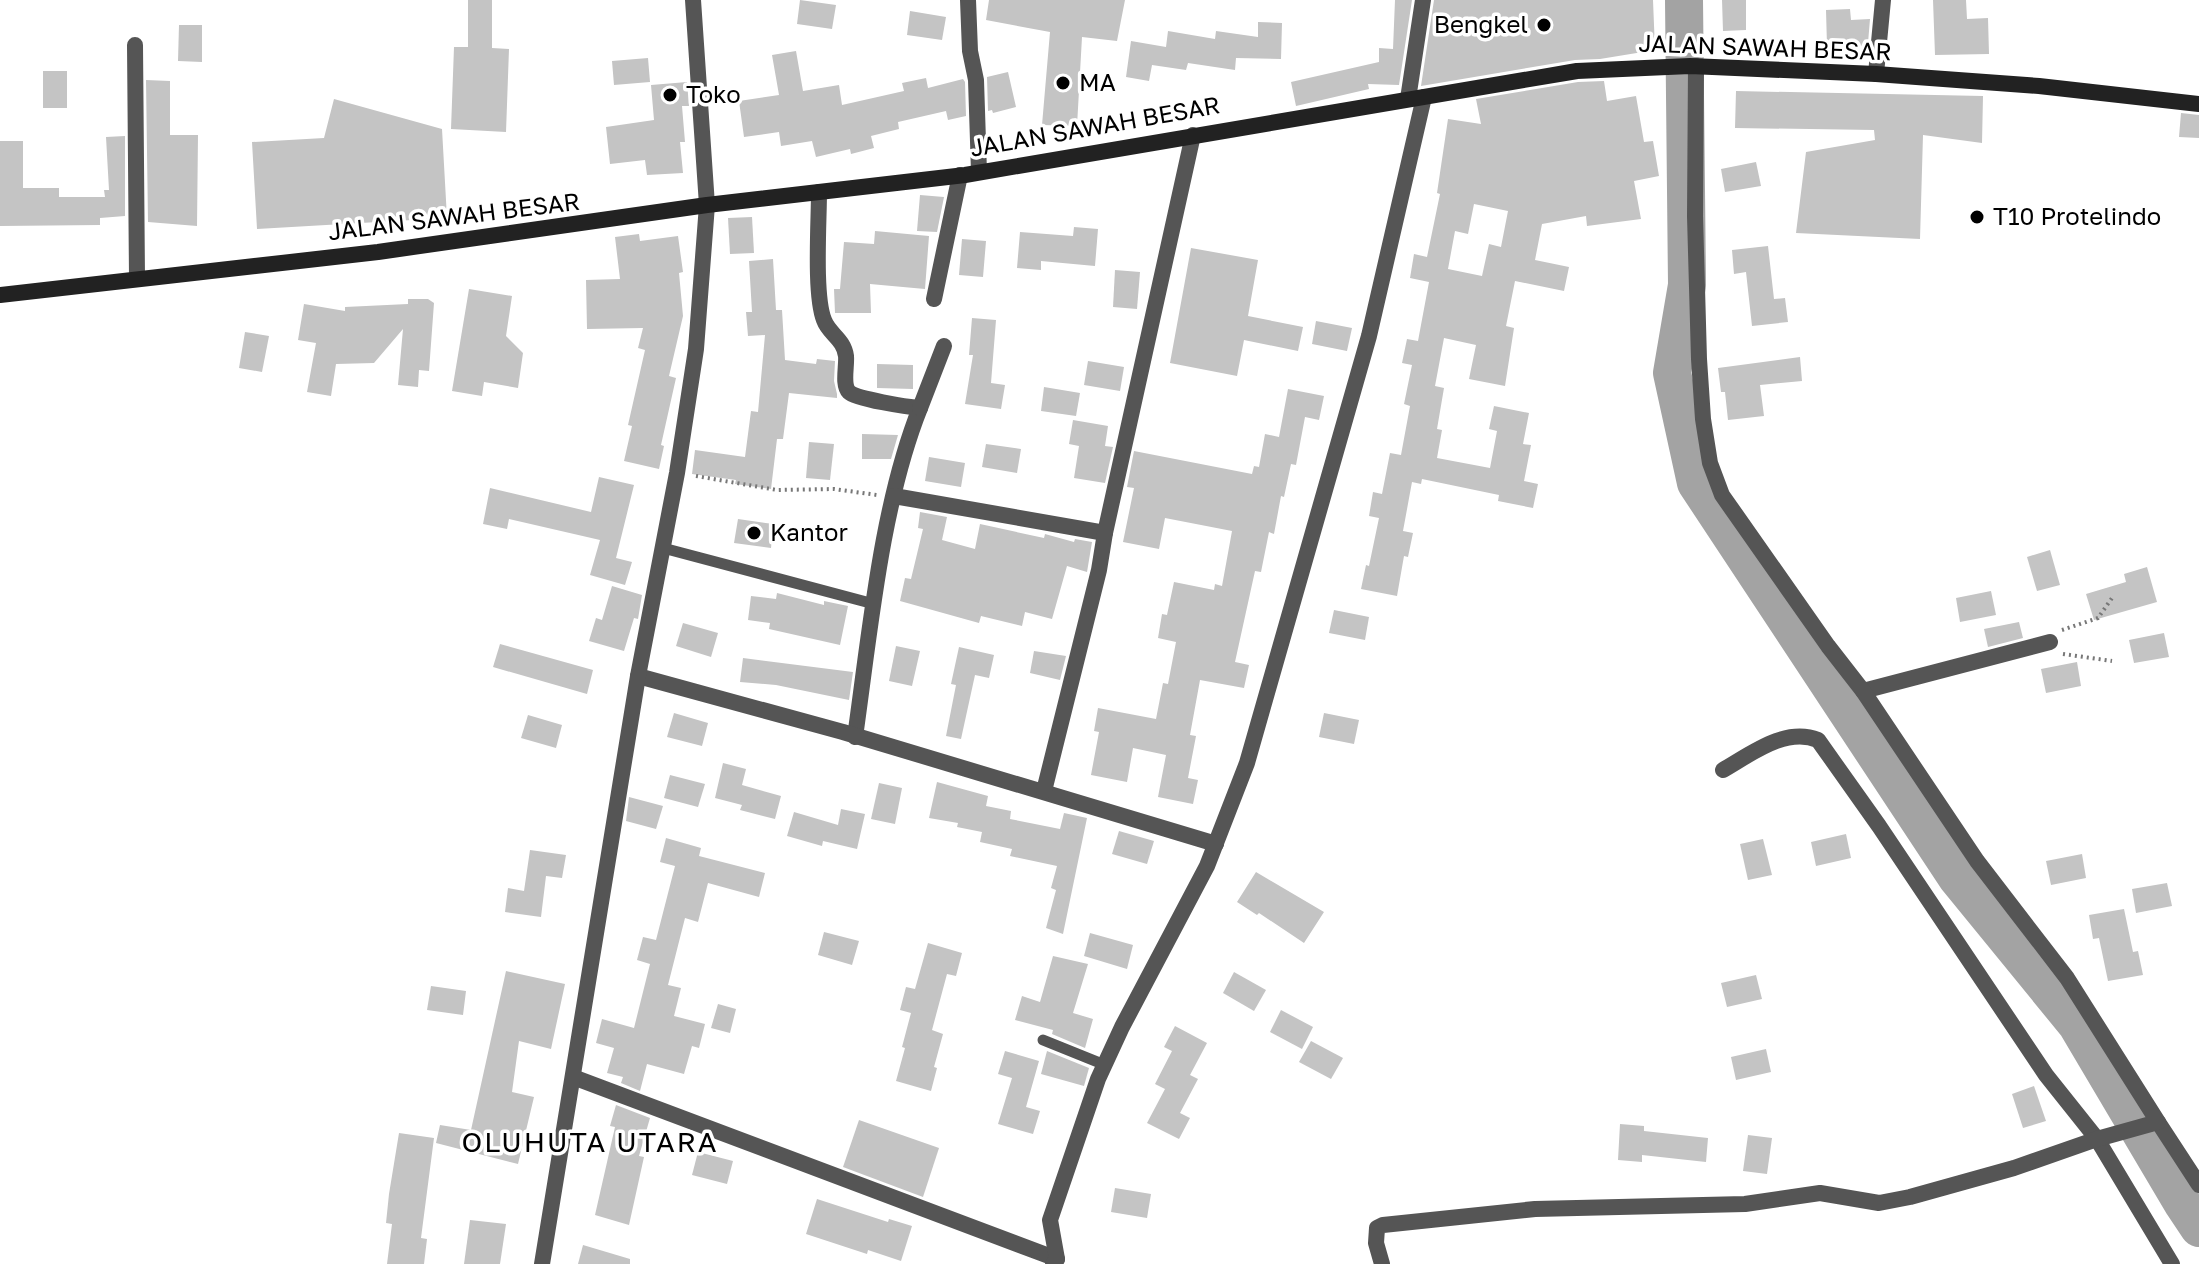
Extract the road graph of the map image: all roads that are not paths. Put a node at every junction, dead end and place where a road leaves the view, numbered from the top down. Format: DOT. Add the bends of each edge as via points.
graph roads {
  1 [pos="693,0"];
  2 [pos="968,0"];
  3 [pos="1423,0"];
  4 [pos="1883,0"];
  5 [pos="135,45"];
  6 [pos="1693,66"];
  7 [pos="1876,74"];
  8 [pos="1416,98"];
  9 [pos="2199,104"];
  10 [pos="1193,135"];
  11 [pos="979,172"];
  12 [pos="960,175"];
  13 [pos="819,192"];
  14 [pos="707,205"];
  15 [pos="137,278"];
  16 [pos="0,295"];
  17 [pos="934,299"];
  18 [pos="944,346"];
  19 [pos="920,408"];
  20 [pos="887,496"];
  21 [pos="1105,533"];
  22 [pos="663,548"];
  23 [pos="874,604"];
  24 [pos="2050,642"];
  25 [pos="638,676"];
  26 [pos="1863,691"];
  27 [pos="855,737"];
  28 [pos="1723,770"];
  29 [pos="1044,791"];
  30 [pos="1216,844"];
  31 [pos="1043,1040"];
  32 [pos="1105,1065"];
  33 [pos="573,1077"];
  34 [pos="2151,1124"];
  35 [pos="2097,1139"];
  36 [pos="2199,1185"];
  37 [pos="1055,1262"];
  38 [pos="542,1264"];
  39 [pos="1382,1264"];
  40 [pos="2172,1264"];
  1 -- 14 [label="street"];
  2 -- 11 [label="street"];
  3 -- 8 [label="street"];
  4 -- 7 [label="street"];
  5 -- 15 [label="street"];
  6 -- 7 [label="main road, JALAN SAWAH BESAR"];
  6 -- 8 [label="main road, JALAN SAWAH BESAR" via="1577,71"];
  6 -- 26 [label="street" via="1699,359 1710,463 1722,495"];
  7 -- 9 [label="main road, JALAN SAWAH BESAR"];
  8 -- 10 [label="main road, JALAN SAWAH BESAR"];
  8 -- 30 [label="street" via="1386,269 1247,763"];
  10 -- 11 [label="main road, JALAN SAWAH BESAR"];
  10 -- 21 [label="street"];
  11 -- 12 [label="main road, JALAN SAWAH BESAR"];
  12 -- 13 [label="main road, JALAN SAWAH BESAR"];
  12 -- 17 [label="street"];
  13 -- 14 [label="main road, JALAN SAWAH BESAR"];
  13 -- 19 [label="street" via="820,297 824,322 846,355 846,388 852,394"];
  14 -- 15 [label="main road, JALAN SAWAH BESAR" via="378,252"];
  14 -- 22 [label="street" via="696,349"];
  15 -- 16 [label="main road, JALAN SAWAH BESAR"];
  18 -- 19 [label="street"];
  19 -- 20 [label="street"];
  20 -- 21 [label="street"];
  20 -- 23 [label="street"];
  21 -- 29 [label="street"];
  22 -- 23 [label="lane"];
  22 -- 25 [label="street"];
  23 -- 27 [label="street"];
  24 -- 26 [label="street"];
  25 -- 27 [label="street"];
  25 -- 33 [label="street"];
  26 -- 34 [label="street" via="1977,861 2067,978"];
  27 -- 29 [label="street"];
  28 -- 35 [label="street" via="1790,736 1818,740 2046,1075"];
  29 -- 30 [label="street"];
  30 -- 32 [label="street"];
  31 -- 32 [label="lane"];
  32 -- 37 [label="street" via="1050,1220"];
  33 -- 37 [label="street"];
  33 -- 38 [label="street"];
  34 -- 35 [label="street"];
  34 -- 36 [label="street"];
  35 -- 39 [label="street" via="2000,1172 1879,1203 1820,1193 1745,1204 1535,1209 1383,1225 1377,1228 1376,1243"];
  35 -- 40 [label="street"];
}
